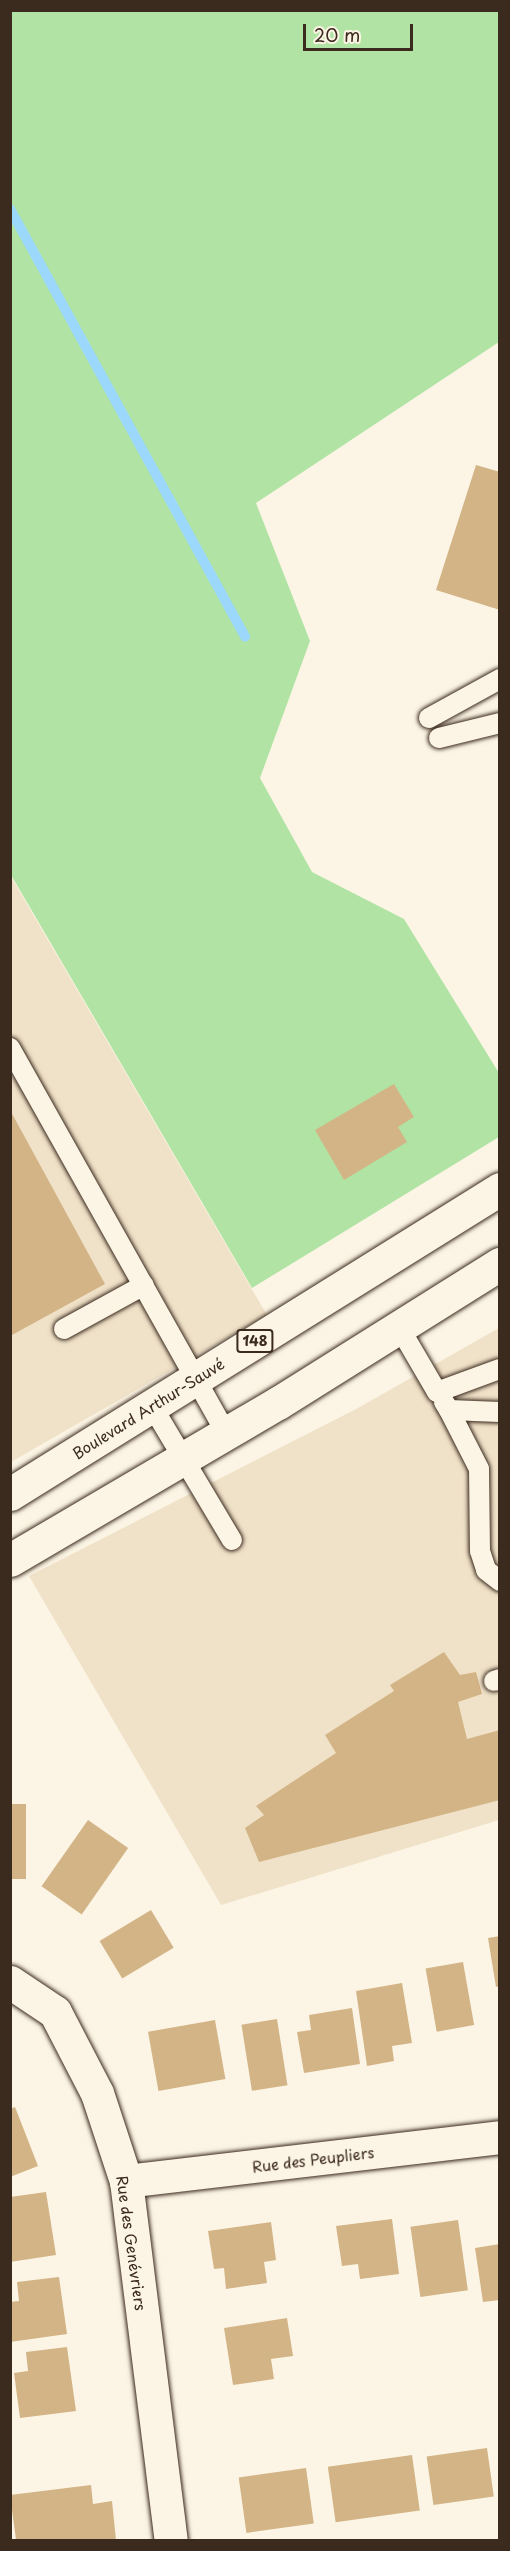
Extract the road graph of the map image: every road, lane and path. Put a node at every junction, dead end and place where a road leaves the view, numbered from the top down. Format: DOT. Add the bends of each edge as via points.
graph roads {
  1 [pos="500,679"];
  2 [pos="429,718"];
  3 [pos="500,723"];
  4 [pos="439,738"];
  5 [pos="10,1047"];
  6 [pos="500,1189"];
  7 [pos="500,1264"];
  8 [pos="144,1285"];
  9 [pos="399,1327"];
  10 [pos="64,1329"];
  11 [pos="500,1369"];
  12 [pos="196,1378"];
  13 [pos="437,1392"];
  14 [pos="152,1406"];
  15 [pos="449,1410"];
  16 [pos="500,1412"];
  17 [pos="226,1433"];
  18 [pos="184,1458"];
  19 [pos="10,1494"];
  20 [pos="232,1540"];
  21 [pos="10,1560"];
  22 [pos="500,1581"];
  23 [pos="10,1982"];
  24 [pos="500,2137"];
  25 [pos="126,2181"];
  26 [pos="171,2541"];
  1 -- 2 [label="lane"];
  3 -- 4 [label="lane"];
  5 -- 8 [label="lane"];
  6 -- 12 [label="main road, Boulevard Arthur-Sauvé / 148"];
  7 -- 9 [label="main road"];
  8 -- 10 [label="lane"];
  8 -- 12 [label="lane"];
  9 -- 13 [label="lane"];
  9 -- 17 [label="main road"];
  11 -- 13 [label="lane"];
  12 -- 14 [label="main road, Boulevard Arthur-Sauvé / 148"];
  12 -- 17 [label="lane"];
  13 -- 15 [label="lane"];
  14 -- 18 [label="lane"];
  14 -- 19 [label="main road, Boulevard Arthur-Sauvé / 148"];
  15 -- 16 [label="lane"];
  15 -- 22 [label="lane" via="479,1469 480,1551 486,1570"];
  17 -- 18 [label="main road"];
  18 -- 20 [label="lane"];
  18 -- 21 [label="main road"];
  23 -- 25 [label="main road, Rue des Genévriers" via="55,2012 96,2092"];
  24 -- 25 [label="main road, Rue des Peupliers"];
  25 -- 26 [label="main road, Rue des Genévriers"];
}
